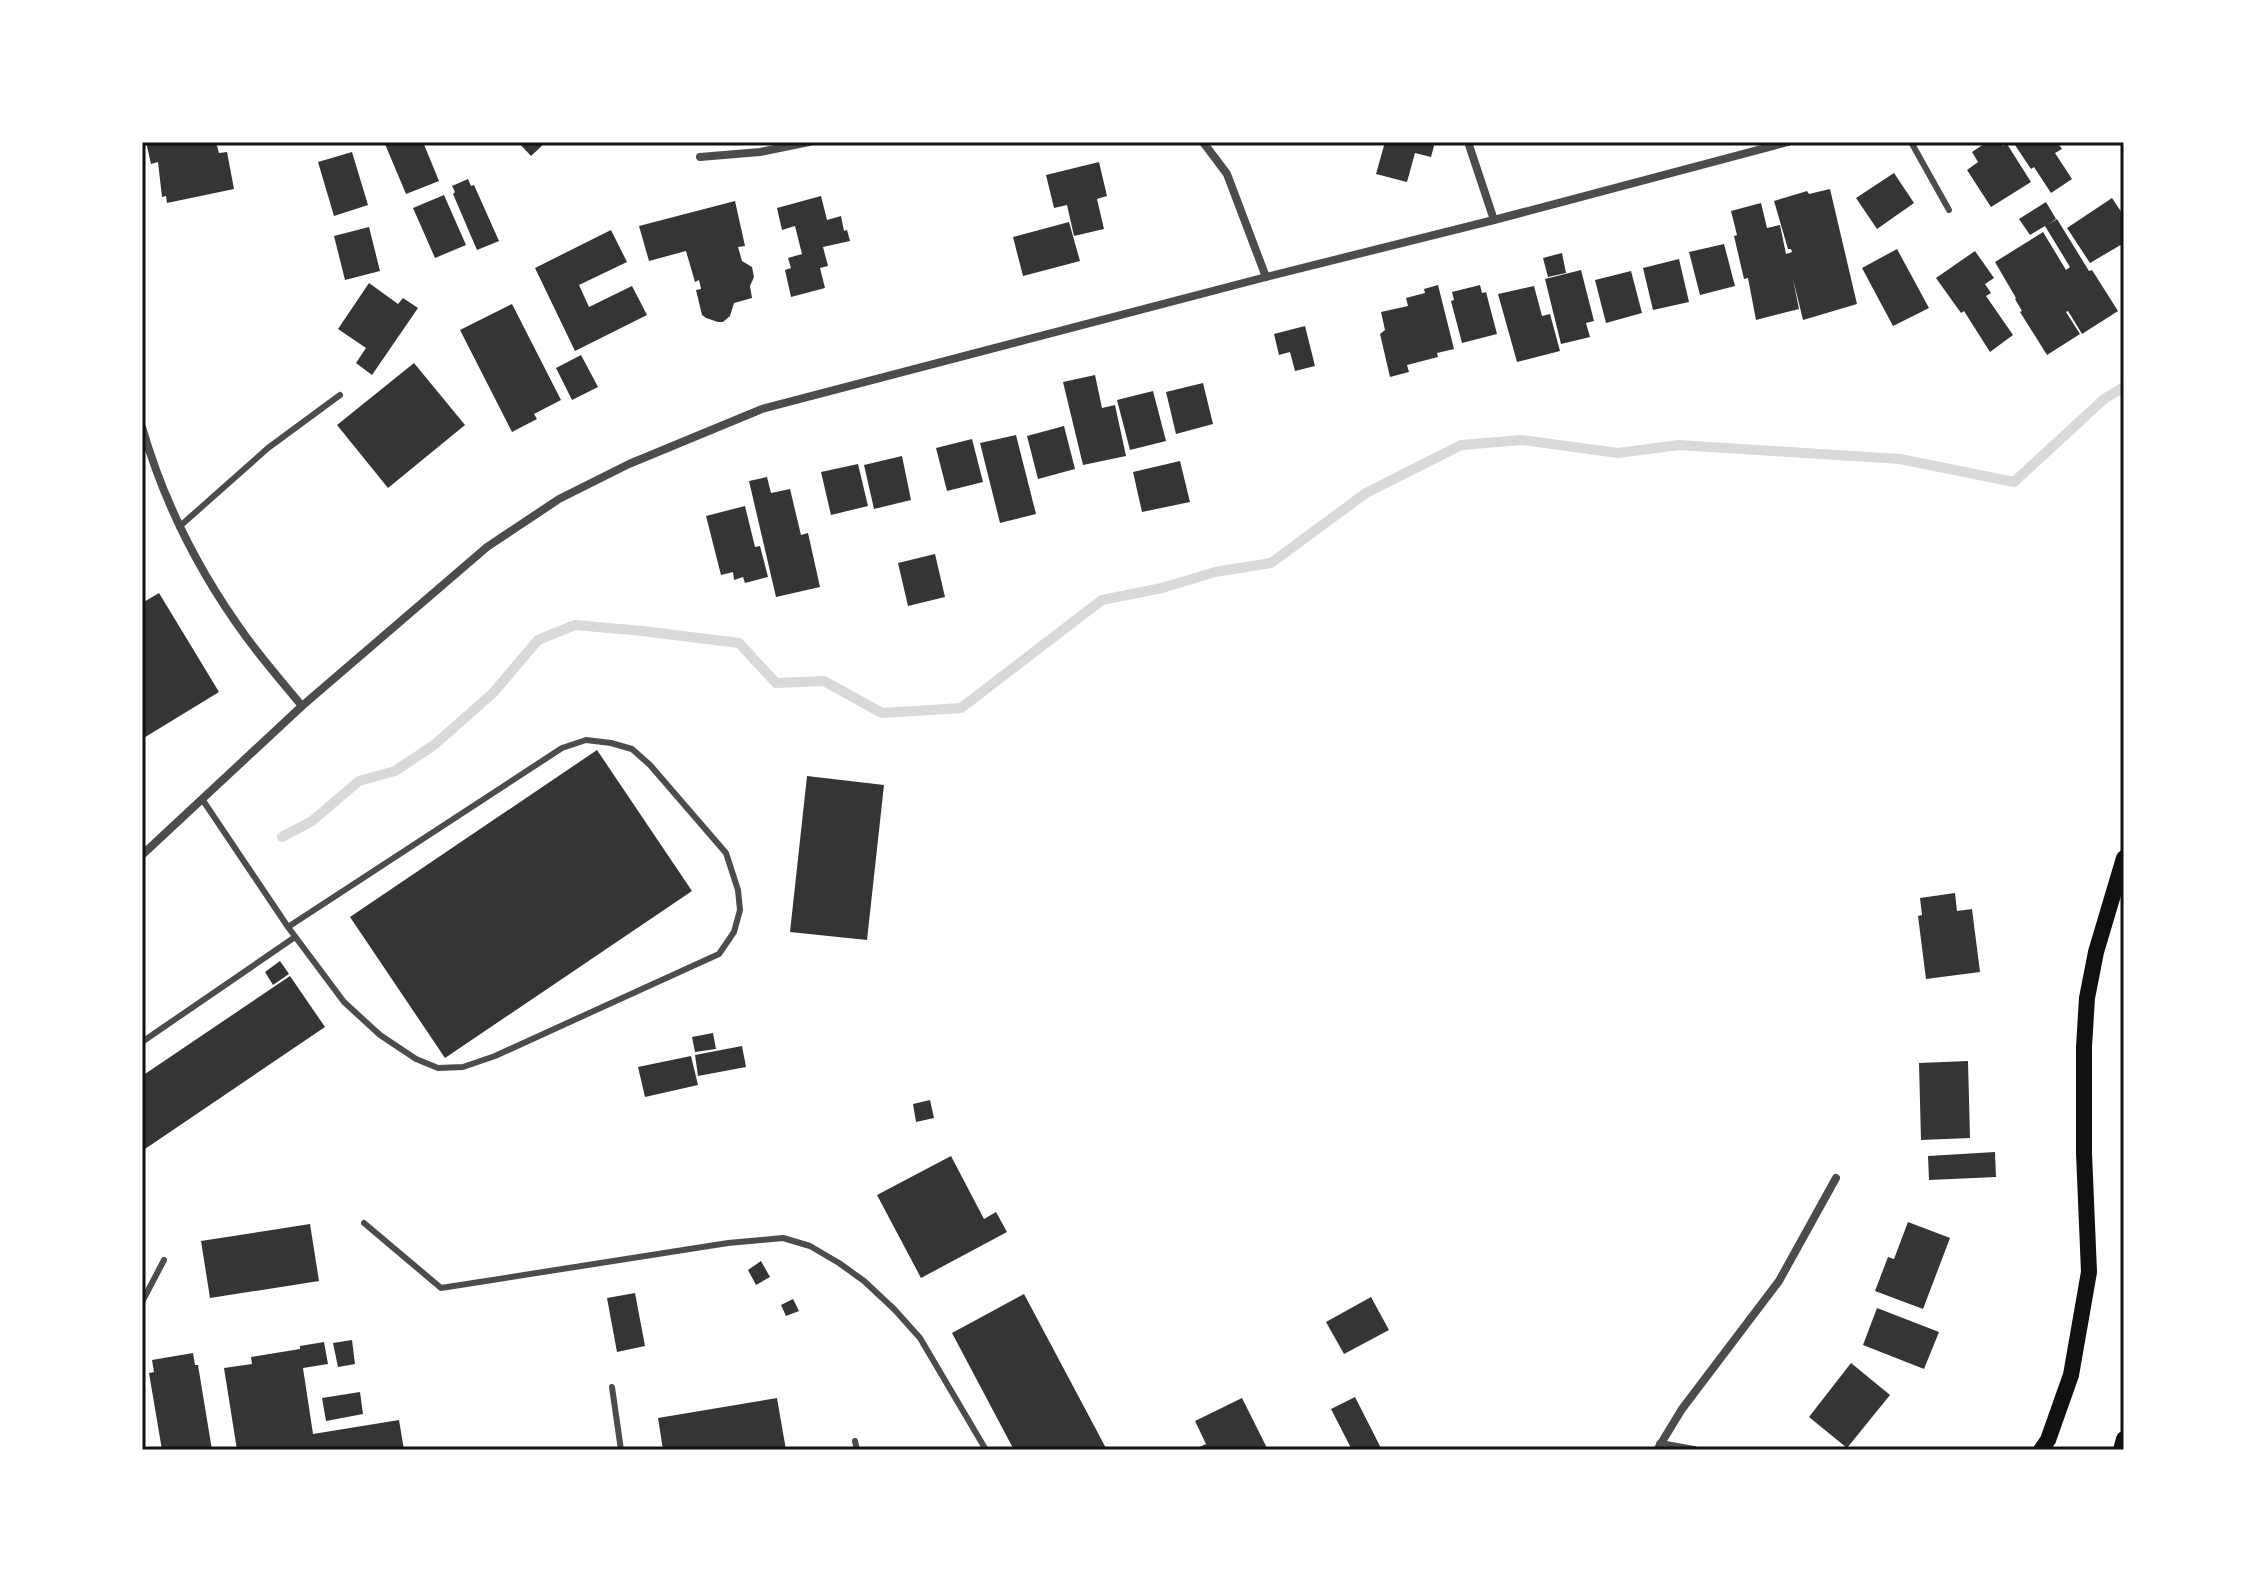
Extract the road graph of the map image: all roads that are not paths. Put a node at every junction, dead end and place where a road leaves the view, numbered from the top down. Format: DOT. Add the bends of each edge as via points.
graph roads {
  1 [pos="809,142"];
  2 [pos="1203,142"];
  3 [pos="1468,142"];
  4 [pos="1788,142"];
  5 [pos="1911,142"];
  6 [pos="700,157"];
  7 [pos="1949,210"];
  8 [pos="1494,220"];
  9 [pos="1266,277"];
  10 [pos="340,395"];
  11 [pos="142,427"];
  12 [pos="179,527"];
  13 [pos="302,706"];
  14 [pos="202,799"];
  15 [pos="142,855"];
  16 [pos="2124,858"];
  17 [pos="288,927"];
  18 [pos="295,937"];
  19 [pos="142,1042"];
  20 [pos="1836,1178"];
  21 [pos="364,1223"];
  22 [pos="164,1260"];
  23 [pos="142,1302"];
  24 [pos="612,1387"];
  25 [pos="2124,1439"];
  26 [pos="855,1441"];
  27 [pos="1658,1447"];
  28 [pos="621,1450"];
  29 [pos="857,1450"];
  30 [pos="986,1450"];
  31 [pos="1694,1450"];
  32 [pos="2041,1450"];
  33 [pos="2121,1450"];
  1 -- 6 [label="street"];
  2 -- 9 [label="street" via="1227,174"];
  3 -- 8 [label="street"];
  4 -- 8 [label="street"];
  5 -- 7 [label="lane"];
  8 -- 9 [label="street"];
  9 -- 13 [label="street" via="762,409 629,464 559,499 487,547"];
  10 -- 12 [label="lane" via="268,448"];
  11 -- 12 [label="street"];
  12 -- 13 [label="street" via="247,637"];
  13 -- 14 [label="street"];
  14 -- 15 [label="street"];
  14 -- 17 [label="lane"];
  16 -- 32 [label="main road" via="2087,998 2084,1153 2089,1272 2071,1375"];
  17 -- 18 [label="lane"];
  17 -- 18 [label="lane" via="562,748 586,740 632,749 650,765 726,853 740,910 734,932 719,954 463,1067 438,1068 380,1035 344,1002"];
  18 -- 19 [label="lane"];
  20 -- 27 [label="street" via="1779,1281"];
  21 -- 30 [label="lane" via="441,1288 728,1243 783,1238 810,1246 864,1281 920,1338"];
  22 -- 23 [label="lane"];
  24 -- 28 [label="lane"];
  25 -- 33 [label="main road"];
  26 -- 29 [label="lane"];
  27 -- 31 [label="street"];
}
